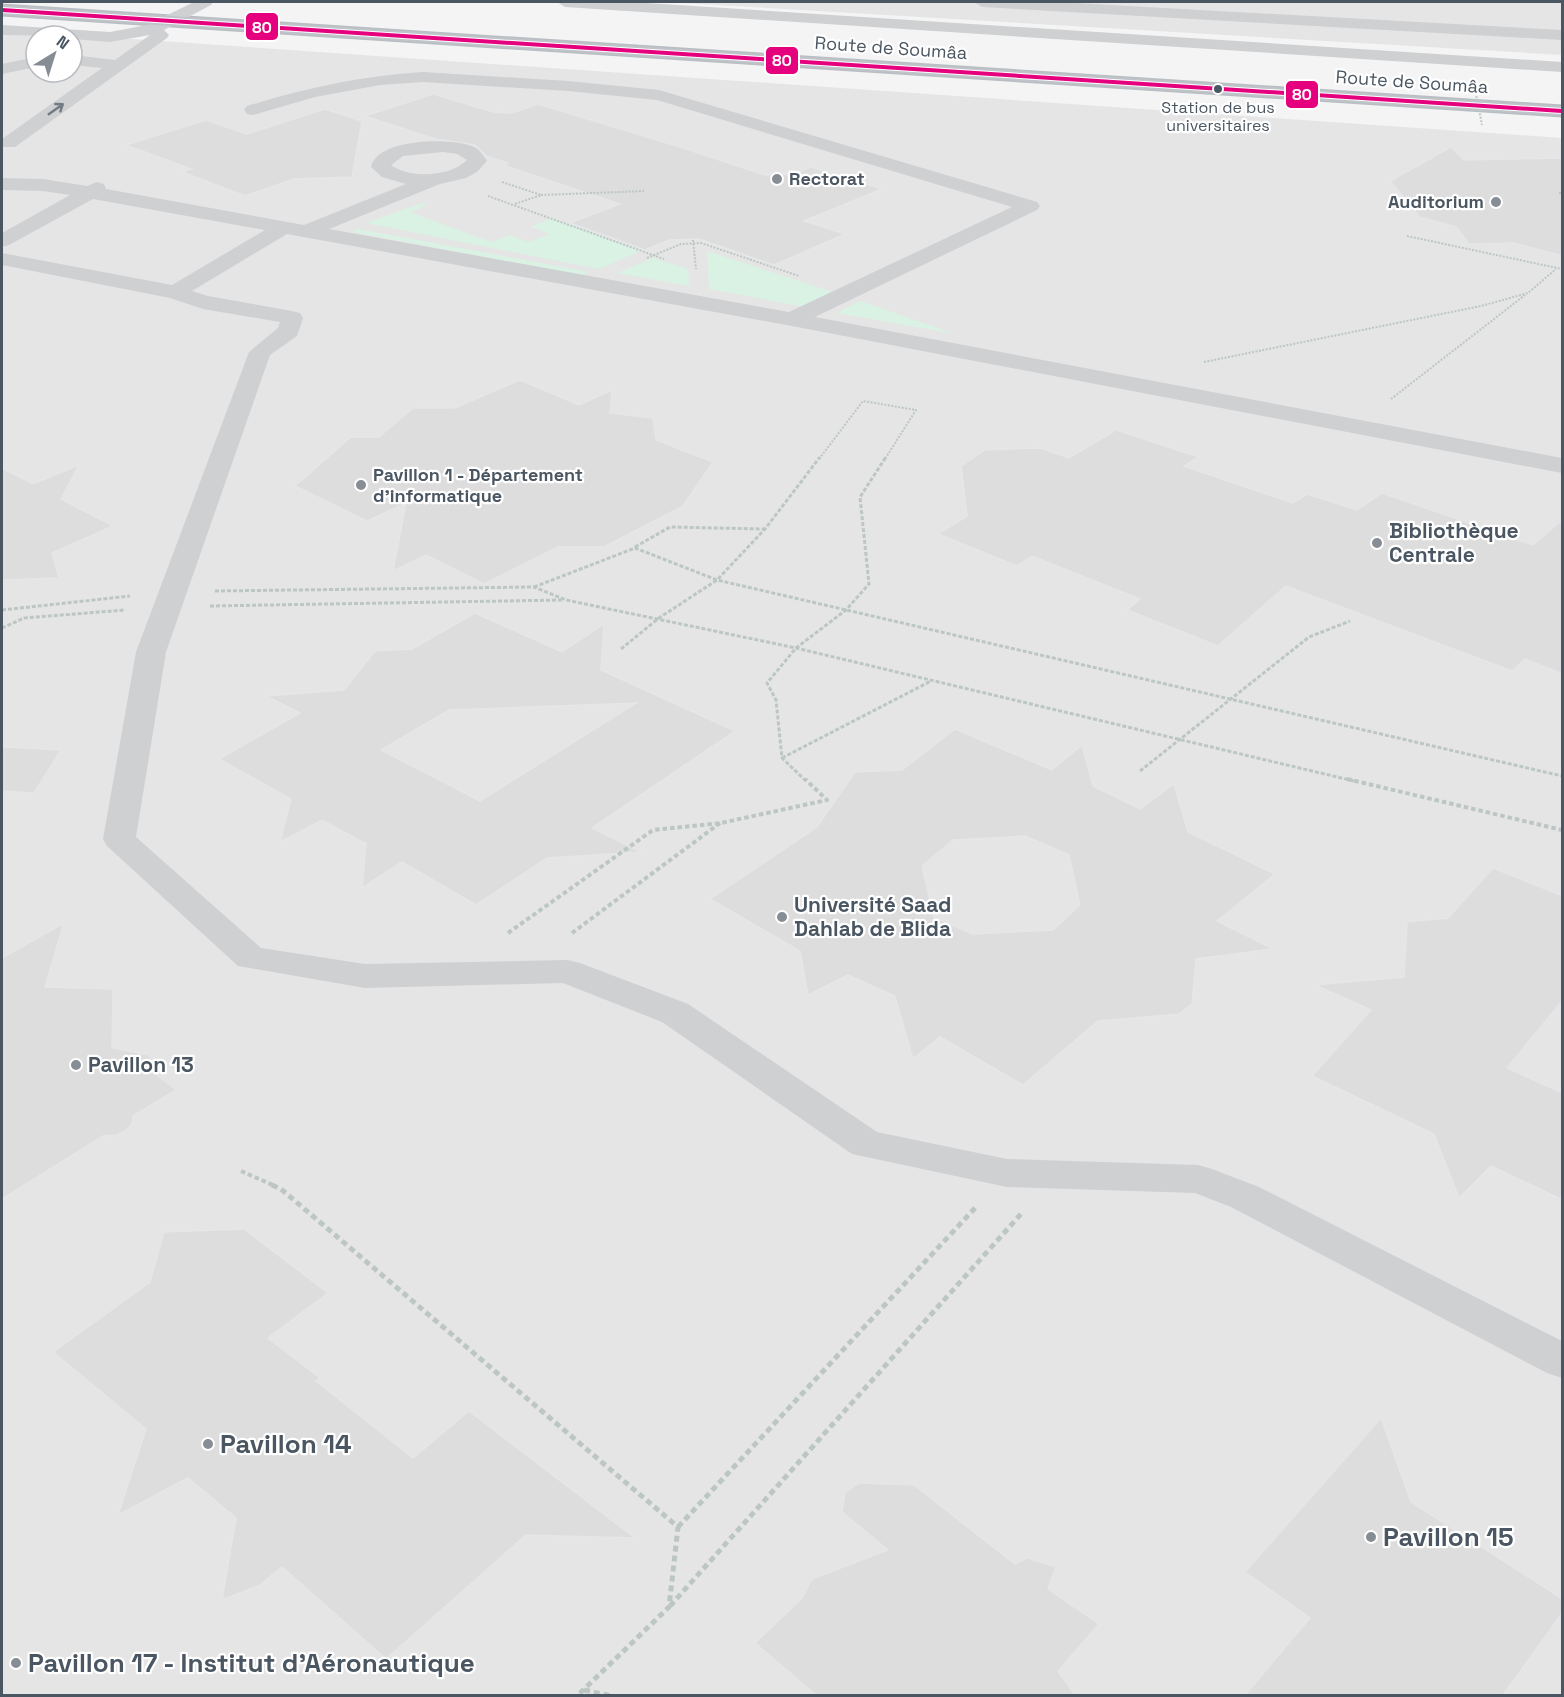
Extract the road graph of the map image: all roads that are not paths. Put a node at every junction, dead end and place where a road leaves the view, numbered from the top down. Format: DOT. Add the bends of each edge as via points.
graph roads {
  1 [pos="110,2"];
  2 [pos="565,2"];
  3 [pos="982,2"];
  4 [pos="1080,4"];
  5 [pos="199,5"];
  6 [pos="169,9"];
  7 [pos="2,10"];
  8 [pos="152,29"];
  9 [pos="2,30"];
  10 [pos="133,34"];
  11 [pos="1563,35"];
  12 [pos="84,61"];
  13 [pos="92,61"];
  14 [pos="24,64"];
  15 [pos="118,65"];
  16 [pos="1563,68"];
  17 [pos="2,69"];
  18 [pos="1563,95"];
  19 [pos="254,110"];
  20 [pos="1563,111"];
  21 [pos="2,125"];
  22 [pos="8,156"];
  23 [pos="116,179"];
  24 [pos="405,183"];
  25 [pos="2,184"];
  26 [pos="43,185"];
  27 [pos="90,192"];
  28 [pos="439,200"];
  29 [pos="278,226"];
  30 [pos="306,231"];
  31 [pos="2,241"];
  32 [pos="2,259"];
  33 [pos="175,292"];
  34 [pos="792,319"];
  35 [pos="1563,466"];
  36 [pos="1563,1361"];
  1 -- 6 [label="highway, Route de Soumâa"];
  2 -- 16 [label="street"];
  3 -- 4 [label="street"];
  4 -- 11 [label="street"];
  5 -- 6 [label="highway, Route de Soumâa"];
  5 -- 18 [label="highway, Route de Soumâa"];
  6 -- 7 [label="highway, Route de Soumâa"];
  6 -- 8 [label="street"];
  6 -- 20 [label="highway, Route de Soumâa"];
  8 -- 10 [label="street"];
  8 -- 15 [label="street" via="161,35"];
  9 -- 10 [label="street" via="110,37"];
  10 -- 13 [label="street"];
  12 -- 13 [label="street"];
  13 -- 15 [label="street"];
  14 -- 17 [label="street"];
  22 -- 15 [label="street, one-way"];
  19 -- 34 [label="street" via="312,92 423,77 659,95 1030,206"];
  21 -- 22 [label="street" via="7,128"];
  22 -- 26 [label="street"];
  23 -- 27 [label="street"];
  24 -- 24 [label="street" via="459,174 474,167 477,161 468,152 443,146 398,151 382,161 381,166"];
  24 -- 28 [label="street"];
  24 -- 29 [label="street"];
  24 -- 30 [label="street"];
  25 -- 26 [label="street"];
  26 -- 27 [label="street"];
  27 -- 29 [label="street"];
  27 -- 31 [label="street"];
  29 -- 30 [label="street"];
  29 -- 33 [label="street"];
  30 -- 34 [label="street"];
  32 -- 33 [label="street"];
  33 -- 36 [label="street" via="203,302 292,318 289,331 260,352 151,652 119,839 249,958 365,976 567,971 675,1013 866,1144 1007,1173 1198,1179 1245,1197"];
  34 -- 35 [label="street"];
}
